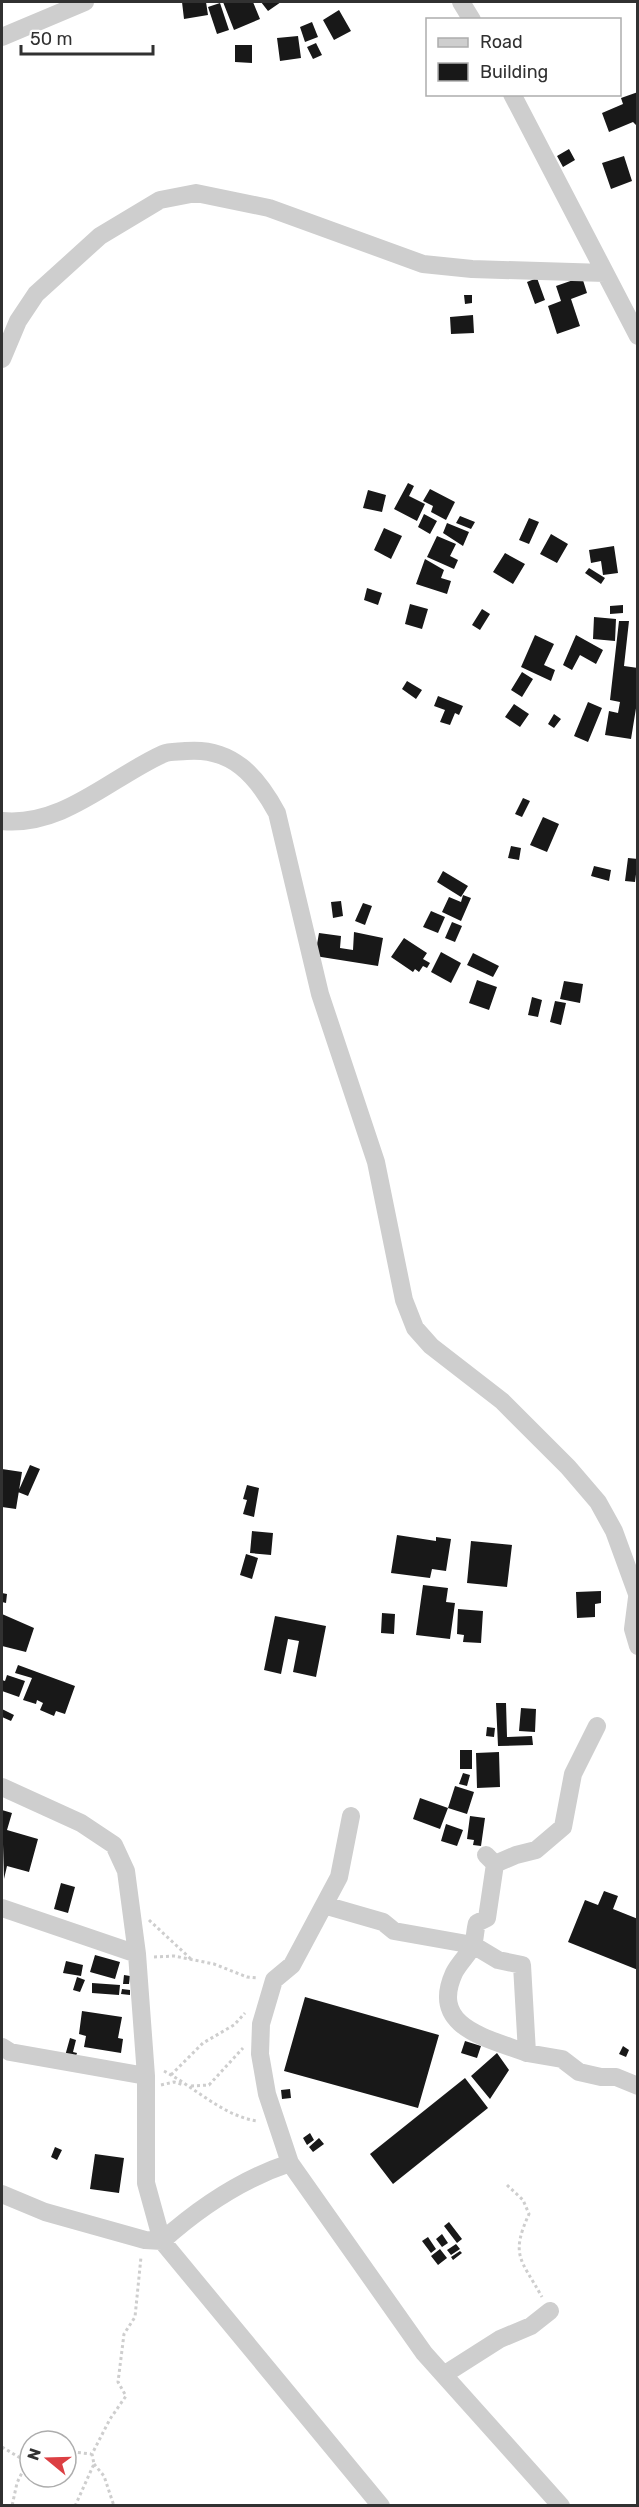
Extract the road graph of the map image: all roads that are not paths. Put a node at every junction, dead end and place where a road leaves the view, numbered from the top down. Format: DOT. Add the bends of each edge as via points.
graph roads {
  1 [pos="85,2"];
  2 [pos="461,2"];
  3 [pos="471,18"];
  4 [pos="2,37"];
  5 [pos="513,96"];
  6 [pos="605,273"];
  7 [pos="638,336"];
  8 [pos="2,359"];
  9 [pos="2,821"];
  10 [pos="637,1592"];
  11 [pos="638,1646"];
  12 [pos="597,1726"];
  13 [pos="2,1787"];
  14 [pos="351,1816"];
  15 [pos="324,1905"];
  16 [pos="2,1908"];
  17 [pos="473,1945"];
  18 [pos="137,1954"];
  19 [pos="2,2047"];
  20 [pos="527,2053"];
  21 [pos="145,2074"];
  22 [pos="638,2086"];
  23 [pos="290,2163"];
  24 [pos="2,2194"];
  25 [pos="154,2241"];
  26 [pos="550,2311"];
  27 [pos="446,2374"];
  28 [pos="381,2505"];
  29 [pos="561,2505"];
  1 -- 4 [label="street"];
  2 -- 3 [label="street"];
  5 -- 6 [label="street"];
  6 -- 7 [label="street"];
  6 -- 8 [label="street" via="423,264 269,208 196,193 160,200 100,236 36,294 18,321"];
  9 -- 10 [label="street" via="21,823 69,808 165,753 200,750 231,758 263,787 277,813 320,994 376,1162 404,1300 416,1328 431,1346 502,1401 598,1502 614,1531"];
  10 -- 11 [label="street" via="633,1629"];
  12 -- 17 [label="street" via="573,1774 563,1827 536,1850 490,1859 487,1918 477,1923"];
  13 -- 18 [label="street" via="81,1823 114,1845 126,1871"];
  14 -- 15 [label="street" via="339,1877"];
  15 -- 17 [label="street" via="383,1922 394,1931"];
  15 -- 23 [label="street" via="292,1965 271,1987 261,2037 262,2064 275,2123"];
  16 -- 18 [label="street"];
  17 -- 20 [label="street" via="498,1960 522,1965"];
  17 -- 20 [label="street" via="455,1970 447,2001 463,2029"];
  18 -- 21 [label="street"];
  19 -- 21 [label="street" via="10,2052"];
  20 -- 22 [label="street" via="562,2059 579,2072 616,2077"];
  21 -- 25 [label="street" via="146,2183"];
  23 -- 25 [label="street" via="258,2174"];
  23 -- 27 [label="street" via="400,2322"];
  24 -- 25 [label="street" via="45,2212"];
  25 -- 28 [label="street"];
  26 -- 27 [label="street"];
  27 -- 29 [label="street"];
}
